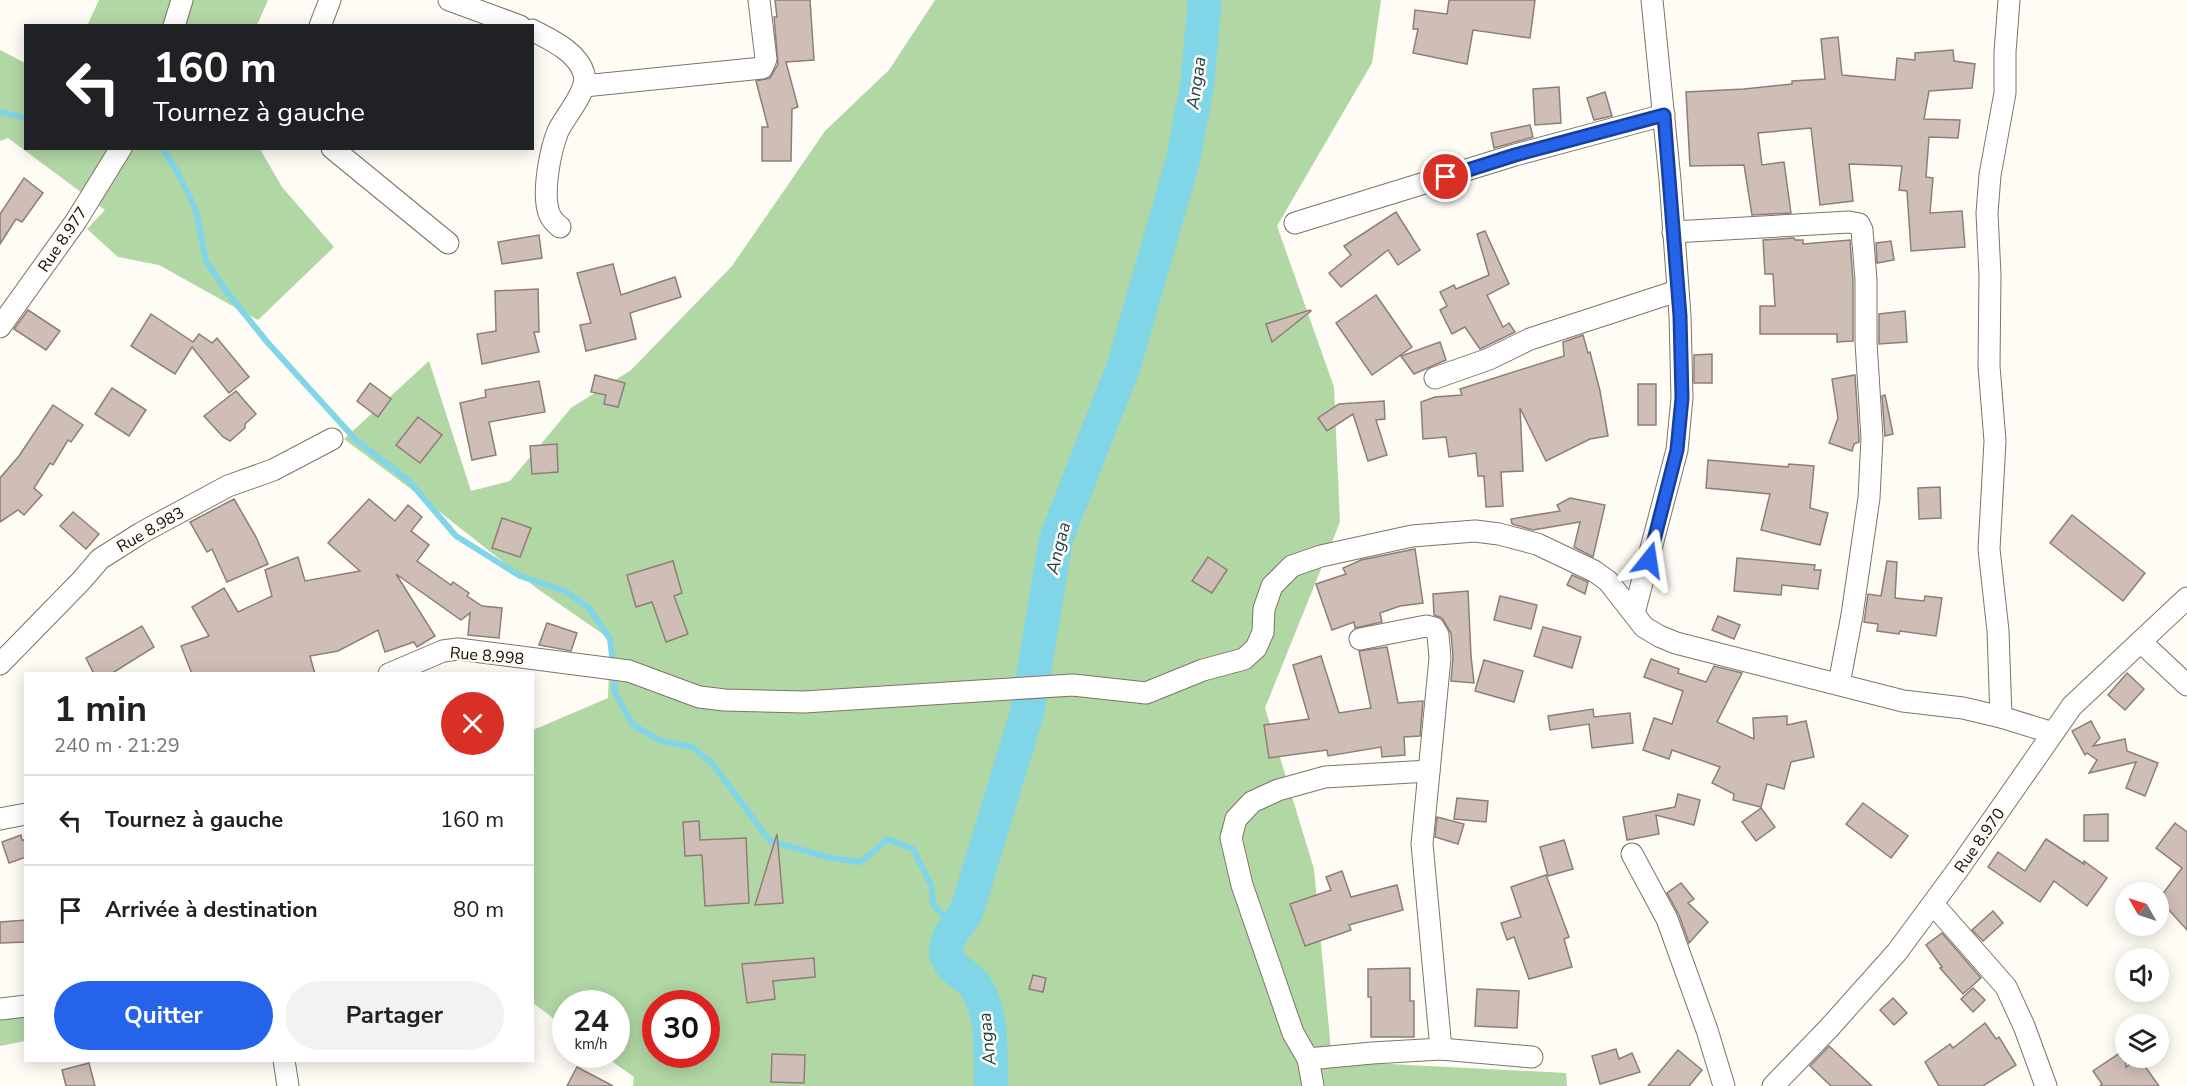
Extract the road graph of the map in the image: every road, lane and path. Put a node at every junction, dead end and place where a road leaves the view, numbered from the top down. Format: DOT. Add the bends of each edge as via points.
graph roads {
  1 [pos="182,0"];
  2 [pos="330,0"];
  3 [pos="449,0"];
  4 [pos="759,0"];
  5 [pos="1652,0"];
  6 [pos="2009,0"];
  7 [pos="175,24"];
  8 [pos="321,24"];
  9 [pos="515,24"];
  10 [pos="534,31"];
  11 [pos="584,86"];
  12 [pos="1664,115"];
  13 [pos="120,150"];
  14 [pos="334,150"];
  15 [pos="1295,223"];
  16 [pos="560,227"];
  17 [pos="1673,231"];
  18 [pos="448,243"];
  19 [pos="1677,291"];
  20 [pos="0,327"];
  21 [pos="1435,378"];
  22 [pos="332,439"];
  23 [pos="2187,598"];
  24 [pos="1634,613"];
  25 [pos="1360,639"];
  26 [pos="2141,642"];
  27 [pos="0,664"];
  28 [pos="394,672"];
  29 [pos="1839,684"];
  30 [pos="2187,686"];
  31 [pos="2001,717"];
  32 [pos="2053,733"];
  33 [pos="1429,771"];
  34 [pos="24,814"];
  35 [pos="0,819"];
  36 [pos="1632,854"];
  37 [pos="1933,904"];
  38 [pos="24,1006"];
  39 [pos="0,1009"];
  40 [pos="1441,1049"];
  41 [pos="1532,1057"];
  42 [pos="1308,1059"];
  43 [pos="284,1062"];
  44 [pos="288,1086"];
  45 [pos="1313,1086"];
  46 [pos="1724,1086"];
  47 [pos="1773,1086"];
  48 [pos="2046,1086"];
  1 -- 7 [label="street"];
  2 -- 8 [label="street"];
  3 -- 9 [label="street"];
  4 -- 11 [label="street" via="766,59 762,68"];
  5 -- 12 [label="street"];
  6 -- 31 [label="street" via="2005,93 1987,213 1989,366 1995,441 1989,549 1998,631"];
  10 -- 11 [label="street" via="578,61 585,76"];
  11 -- 16 [label="street" via="558,131 549,168 547,203 552,220"];
  12 -- 15 [label="street" via="1515,155"];
  12 -- 17 [label="street"];
  13 -- 20 [label="street, Rue 8.977"];
  14 -- 18 [label="street"];
  17 -- 19 [label="street"];
  17 -- 29 [label="street" via="1849,222 1859,224 1862,230 1871,450 1869,498"];
  19 -- 21 [label="street" via="1530,339"];
  19 -- 24 [label="street" via="1682,398 1677,450"];
  22 -- 27 [label="street, Rue 8.983" via="273,470 228,486 100,559"];
  23 -- 26 [label="street, Rue 8.970"];
  24 -- 28 [label="street, Rue 8.998" via="1608,581 1594,571 1537,544 1499,534 1455,532 1412,536 1292,566 1272,586 1264,609 1263,632 1256,648 1244,659 1203,670 1146,693 1073,685 804,702 725,700 699,697 629,672 458,649 443,651"];
  24 -- 29 [label="street, Rue 8.998" via="1644,627 1676,643"];
  25 -- 33 [label="street" via="1426,626 1434,628 1438,635 1440,658"];
  26 -- 30 [label="street"];
  26 -- 32 [label="street, Rue 8.970" via="2086,692"];
  29 -- 31 [label="street, Rue 8.998" via="1903,701"];
  31 -- 32 [label="street, Rue 8.998"];
  32 -- 37 [label="street, Rue 8.970"];
  33 -- 40 [label="street" via="1422,844"];
  33 -- 42 [label="street" via="1325,777 1252,802 1236,819 1231,838 1242,885 1293,1033"];
  34 -- 35 [label="street"];
  36 -- 46 [label="street" via="1666,919"];
  37 -- 47 [label="street, Rue 8.970" via="1878,975"];
  37 -- 48 [label="street" via="2006,987"];
  38 -- 39 [label="street"];
  40 -- 41 [label="street"];
  40 -- 42 [label="street"];
  42 -- 45 [label="street"];
  43 -- 44 [label="street"];
}
